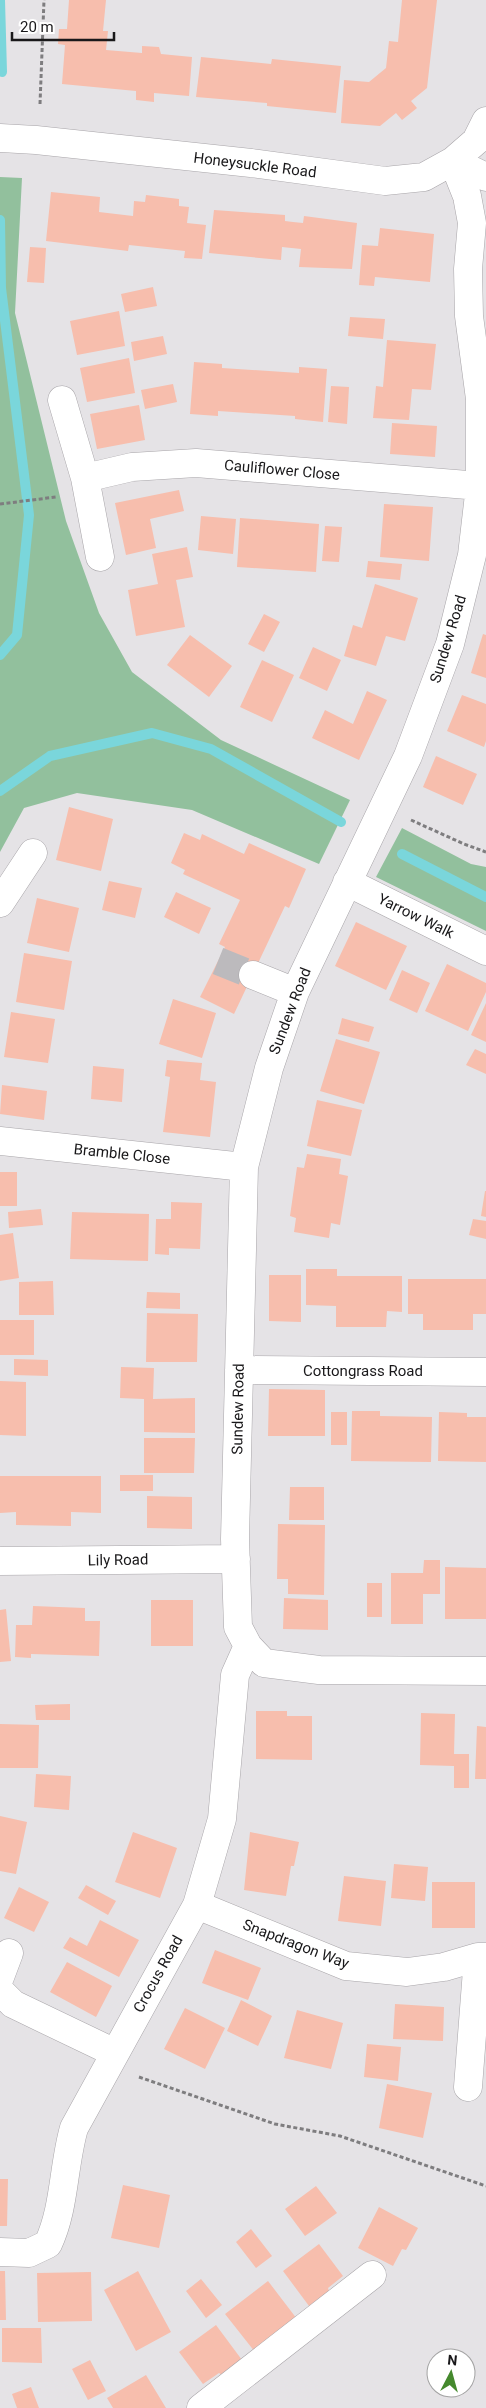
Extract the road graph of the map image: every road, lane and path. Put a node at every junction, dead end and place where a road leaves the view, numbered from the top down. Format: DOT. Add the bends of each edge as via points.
graph roads {
  1 [pos="44,0"];
  2 [pos="40,104"];
  3 [pos="486,121"];
  4 [pos="0,138"];
  5 [pos="453,161"];
  6 [pos="486,177"];
  7 [pos="478,317"];
  8 [pos="62,400"];
  9 [pos="85,478"];
  10 [pos="480,486"];
  11 [pos="50,498"];
  12 [pos="2,504"];
  13 [pos="100,557"];
  14 [pos="479,557"];
  15 [pos="382,806"];
  16 [pos="486,852"];
  17 [pos="33,853"];
  18 [pos="347,882"];
  19 [pos="0,904"];
  20 [pos="486,951"];
  21 [pos="252,975"];
  22 [pos="295,992"];
  23 [pos="0,1141"];
  24 [pos="244,1167"];
  25 [pos="239,1370"];
  26 [pos="486,1372"];
  27 [pos="236,1559"];
  28 [pos="0,1561"];
  29 [pos="248,1646"];
  30 [pos="486,1671"];
  31 [pos="197,1905"];
  32 [pos="482,1957"];
  33 [pos="0,1991"];
  34 [pos="111,2060"];
  35 [pos="468,2087"];
  36 [pos="486,2186"];
  37 [pos="0,2252"];
  38 [pos="372,2275"];
  39 [pos="200,2408"];
  1 -- 2 [label="path"];
  3 -- 5 [label="street, Honeysuckle Road" via="476,140"];
  4 -- 5 [label="street, Honeysuckle Road" via="251,163 384,181 424,177"];
  5 -- 6 [label="street"];
  5 -- 7 [label="street, Sundew Road" via="467,196 472,222 468,269"];
  7 -- 10 [label="street, Sundew Road"];
  8 -- 9 [label="street"];
  9 -- 10 [label="street, Cauliflower Close" via="132,468 196,463"];
  9 -- 13 [label="street"];
  10 -- 14 [label="street, Sundew Road"];
  11 -- 12 [label="path"];
  14 -- 15 [label="street, Sundew Road" via="408,756"];
  15 -- 16 [label="path"];
  15 -- 18 [label="street, Sundew Road"];
  17 -- 19 [label="street"];
  18 -- 20 [label="street, Yarrow Walk"];
  18 -- 22 [label="street, Sundew Road"];
  21 -- 22 [label="street"];
  22 -- 24 [label="street, Sundew Road" via="268,1068"];
  23 -- 24 [label="street, Bramble Close"];
  24 -- 25 [label="street, Sundew Road"];
  25 -- 26 [label="street, Cottongrass Road"];
  25 -- 27 [label="street, Sundew Road"];
  27 -- 28 [label="street, Lily Road"];
  27 -- 29 [label="street, Sundew Road" via="238,1627"];
  29 -- 30 [label="street, Sundew Road" via="264,1663 318,1670"];
  29 -- 31 [label="street, Crocus Road" via="235,1675 222,1819"];
  31 -- 32 [label="street, Snapdragon Way" via="346,1966 407,1972"];
  31 -- 34 [label="street, Crocus Road"];
  32 -- 35 [label="street"];
  33 -- 34 [label="street" via="13,2004"];
  34 -- 36 [label="path" via="275,2124 340,2136"];
  34 -- 37 [label="street, Crocus Road" via="74,2128 67,2152 57,2225 48,2244 29,2252"];
  38 -- 39 [label="street"];
}
